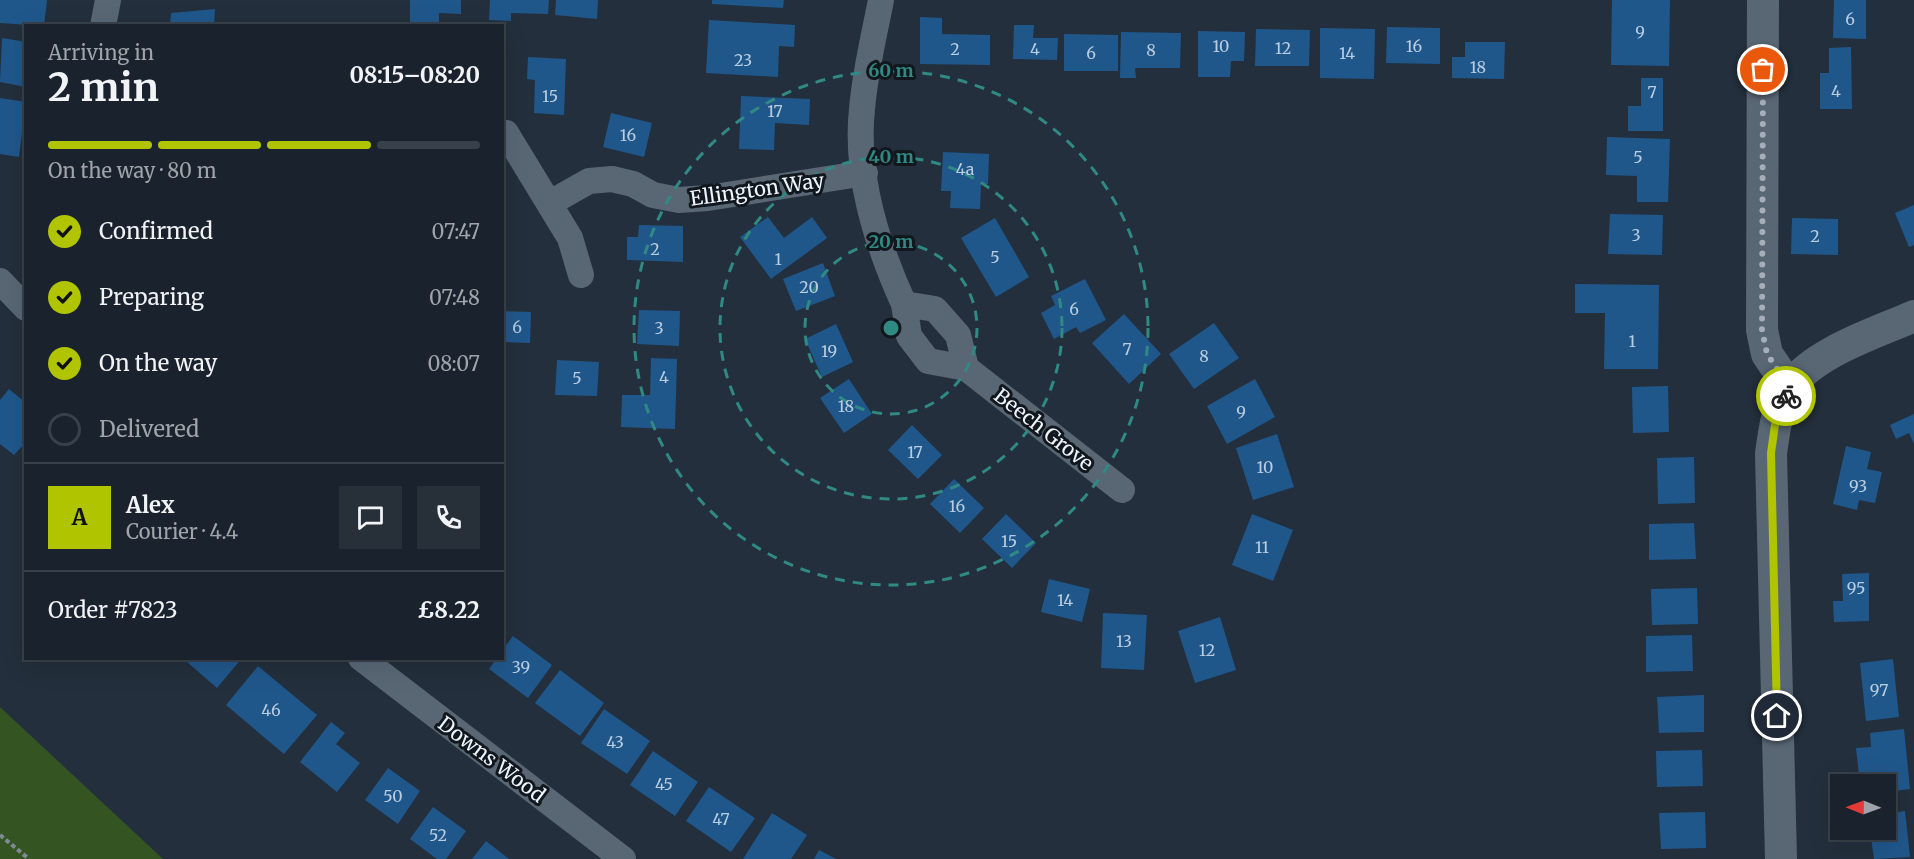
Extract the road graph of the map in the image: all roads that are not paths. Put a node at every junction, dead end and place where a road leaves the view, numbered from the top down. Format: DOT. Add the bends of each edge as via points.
graph roads {
  1 [pos="108,0"];
  2 [pos="880,0"];
  3 [pos="1763,0"];
  4 [pos="103,24"];
  5 [pos="506,133"];
  6 [pos="865,173"];
  7 [pos="550,203"];
  8 [pos="580,275"];
  9 [pos="0,281"];
  10 [pos="904,304"];
  11 [pos="24,306"];
  12 [pos="1914,316"];
  13 [pos="966,368"];
  14 [pos="1790,388"];
  15 [pos="1122,490"];
  16 [pos="364,660"];
  17 [pos="623,859"];
  18 [pos="1781,859"];
  1 -- 4 [label="street"];
  2 -- 6 [label="street, Beech Grove" via="862,109"];
  3 -- 14 [label="street" via="1762,330 1767,354"];
  5 -- 7 [label="street"];
  6 -- 7 [label="street, Ellington Way" via="679,200 653,195 612,179 589,181"];
  6 -- 10 [label="street, Beech Grove" via="886,266"];
  7 -- 8 [label="street" via="570,238"];
  9 -- 11 [label="street"];
  10 -- 13 [label="street" via="935,309 958,335"];
  10 -- 13 [label="street, Beech Grove" via="909,336 928,361"];
  12 -- 14 [label="street" via="1809,366"];
  13 -- 15 [label="street, Beech Grove"];
  14 -- 18 [label="street" via="1776,418 1771,453"];
  16 -- 17 [label="street, Downs Wood"];
}
